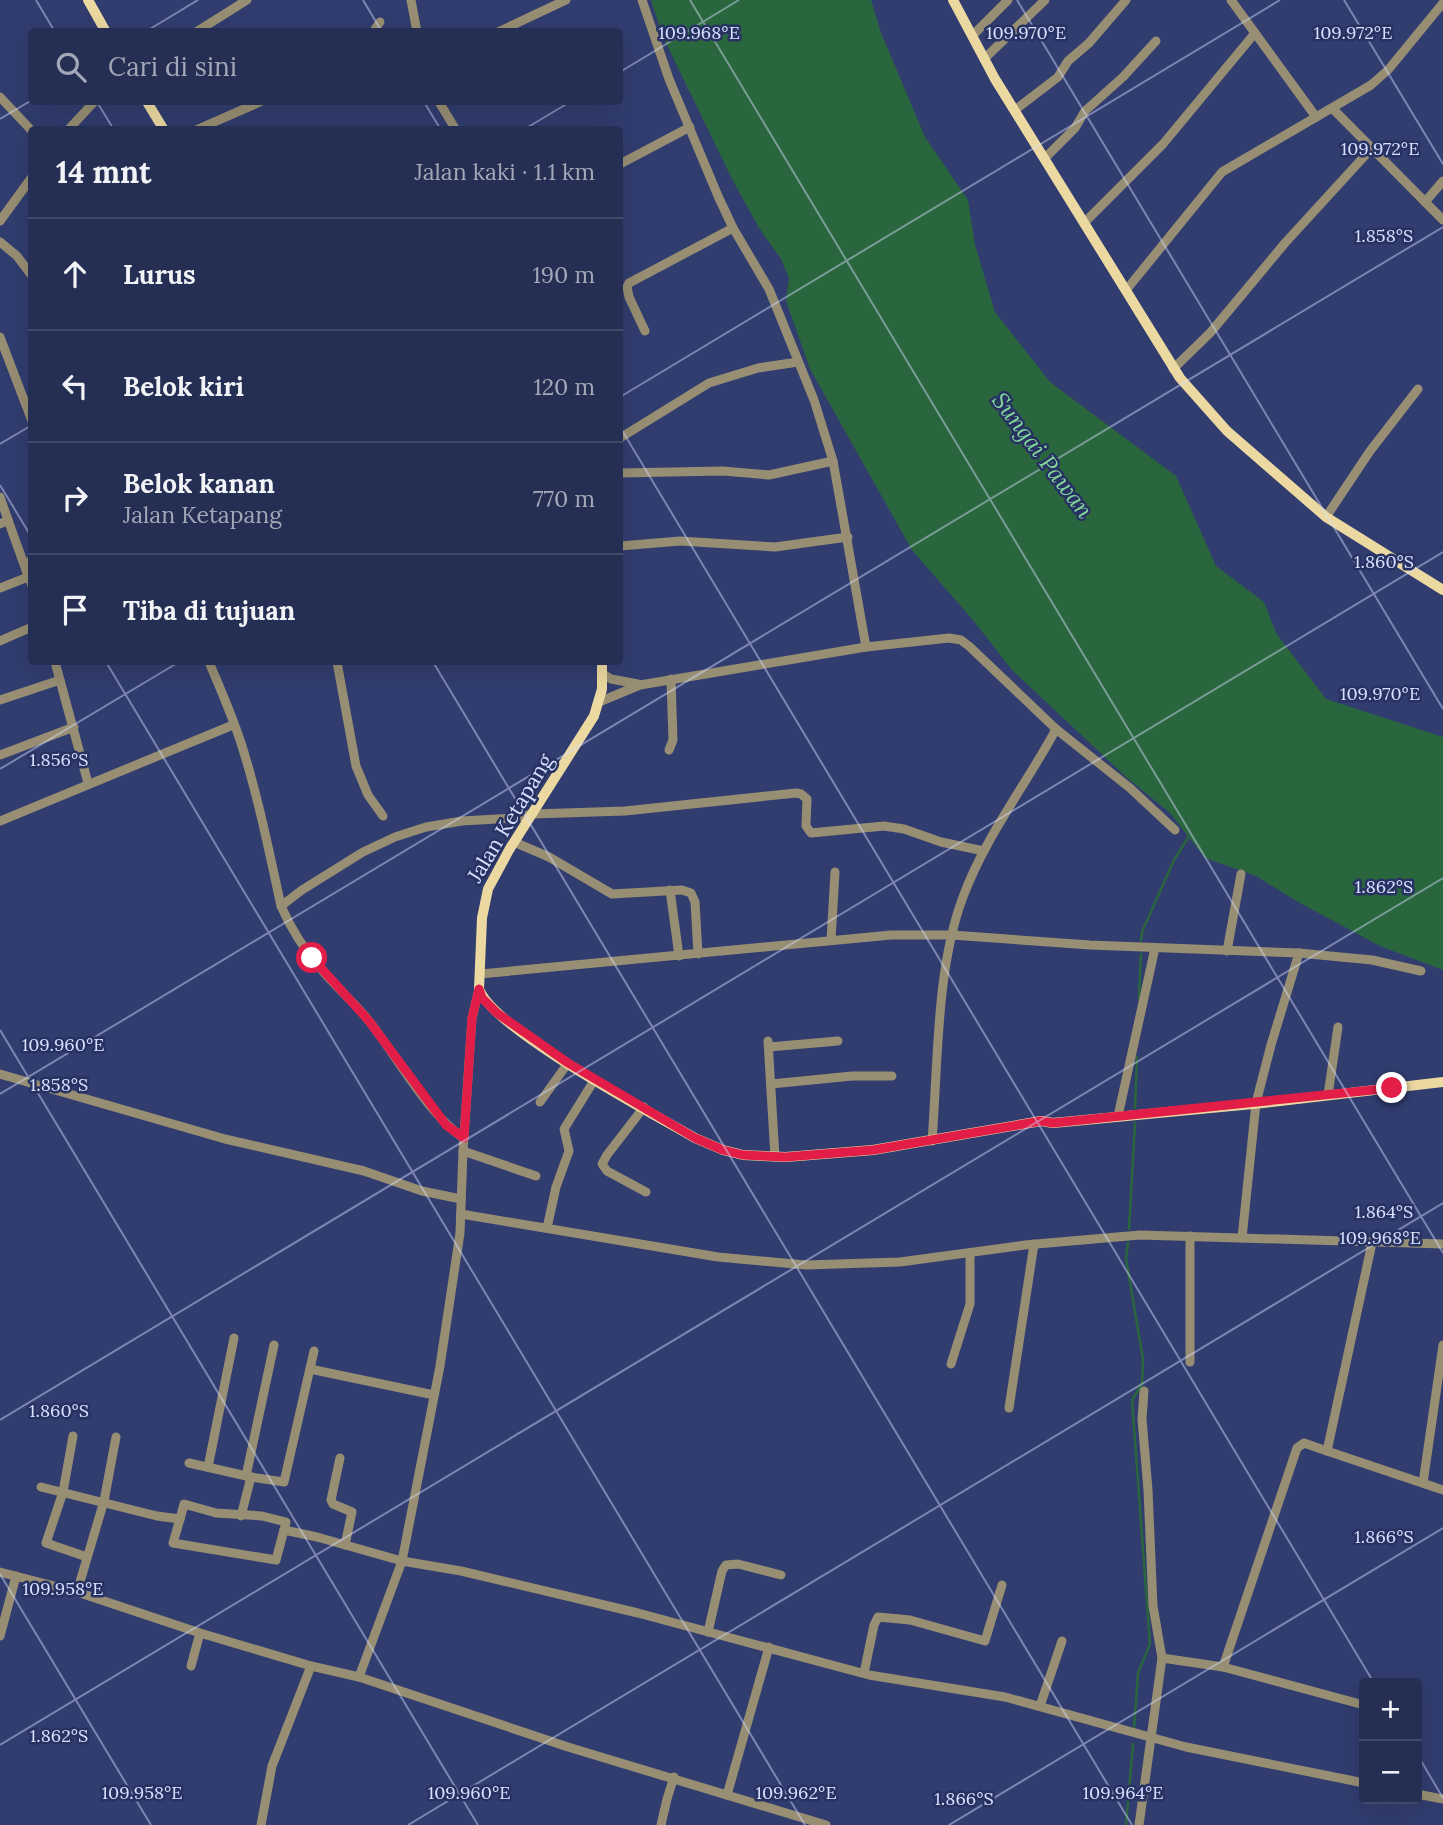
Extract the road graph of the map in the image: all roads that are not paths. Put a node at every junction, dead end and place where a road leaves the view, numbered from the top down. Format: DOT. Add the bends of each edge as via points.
graph roads {
  1 [pos="88,0"];
  2 [pos="247,0"];
  3 [pos="411,0"];
  4 [pos="566,0"];
  5 [pos="642,0"];
  6 [pos="953,0"];
  7 [pos="1008,0"];
  8 [pos="1045,0"];
  9 [pos="1126,0"];
  10 [pos="1231,0"];
  11 [pos="1443,3"];
  12 [pos="380,22"];
  13 [pos="104,28"];
  14 [pos="202,28"];
  15 [pos="376,28"];
  16 [pos="416,28"];
  17 [pos="506,28"];
  18 [pos="1255,33"];
  19 [pos="972,36"];
  20 [pos="1156,40"];
  21 [pos="984,59"];
  22 [pos="0,97"];
  23 [pos="91,105"];
  24 [pos="149,105"];
  25 [pos="253,105"];
  26 [pos="441,105"];
  27 [pos="1332,108"];
  28 [pos="1015,110"];
  29 [pos="1316,117"];
  30 [pos="72,126"];
  31 [pos="162,126"];
  32 [pos="205,126"];
  33 [pos="454,126"];
  34 [pos="28,127"];
  35 [pos="690,127"];
  36 [pos="1371,149"];
  37 [pos="1045,158"];
  38 [pos="623,161"];
  39 [pos="1443,181"];
  40 [pos="28,182"];
  41 [pos="1425,202"];
  42 [pos="0,220"];
  43 [pos="1443,220"];
  44 [pos="1084,222"];
  45 [pos="733,228"];
  46 [pos="0,242"];
  47 [pos="28,271"];
  48 [pos="1127,289"];
  49 [pos="645,331"];
  50 [pos="0,337"];
  51 [pos="798,362"];
  52 [pos="1173,369"];
  53 [pos="1418,389"];
  54 [pos="28,410"];
  55 [pos="623,436"];
  56 [pos="833,461"];
  57 [pos="623,473"];
  58 [pos="0,497"];
  59 [pos="1326,517"];
  60 [pos="4,522"];
  61 [pos="848,537"];
  62 [pos="623,545"];
  63 [pos="28,575"];
  64 [pos="28,577"];
  65 [pos="0,588"];
  66 [pos="1443,590"];
  67 [pos="28,628"];
  68 [pos="0,641"];
  69 [pos="866,647"];
  70 [pos="56,665"];
  71 [pos="210,665"];
  72 [pos="338,665"];
  73 [pos="602,665"];
  74 [pos="603,674"];
  75 [pos="671,679"];
  76 [pos="60,680"];
  77 [pos="640,685"];
  78 [pos="0,701"];
  79 [pos="599,702"];
  80 [pos="233,724"];
  81 [pos="74,727"];
  82 [pos="1056,729"];
  83 [pos="669,750"];
  84 [pos="0,755"];
  85 [pos="88,783"];
  86 [pos="533,814"];
  87 [pos="383,816"];
  88 [pos="0,821"];
  89 [pos="1175,830"];
  90 [pos="514,842"];
  91 [pos="984,851"];
  92 [pos="835,872"];
  93 [pos="1241,874"];
  94 [pos="670,890"];
  95 [pos="281,906"];
  96 [pos="952,935"];
  97 [pos="831,940"];
  98 [pos="1155,948"];
  99 [pos="1227,951"];
  100 [pos="1299,953"];
  101 [pos="698,954"];
  102 [pos="679,956"];
  103 [pos="1421,971"];
  104 [pos="480,974"];
  105 [pos="479,989"];
  106 [pos="1338,1027"];
  107 [pos="838,1041"];
  108 [pos="568,1063"];
  109 [pos="0,1074"];
  110 [pos="892,1076"];
  111 [pos="595,1079"];
  112 [pos="1443,1082"];
  113 [pos="771,1084"];
  114 [pos="1328,1096"];
  115 [pos="540,1102"];
  116 [pos="1256,1103"];
  117 [pos="644,1107"];
  118 [pos="1118,1116"];
  119 [pos="464,1138"];
  120 [pos="932,1140"];
  121 [pos="463,1151"];
  122 [pos="775,1157"];
  123 [pos="536,1176"];
  124 [pos="646,1192"];
  125 [pos="461,1199"];
  126 [pos="461,1214"];
  127 [pos="547,1228"];
  128 [pos="1191,1236"];
  129 [pos="1242,1238"];
  130 [pos="1372,1243"];
  131 [pos="1034,1244"];
  132 [pos="1443,1244"];
  133 [pos="970,1253"];
  134 [pos="234,1338"];
  135 [pos="274,1345"];
  136 [pos="1443,1345"];
  137 [pos="314,1351"];
  138 [pos="1189,1362"];
  139 [pos="951,1364"];
  140 [pos="310,1369"];
  141 [pos="1144,1391"];
  142 [pos="434,1395"];
  143 [pos="1009,1408"];
  144 [pos="74,1436"];
  145 [pos="116,1437"];
  146 [pos="1327,1451"];
  147 [pos="340,1458"];
  148 [pos="189,1464"];
  149 [pos="208,1467"];
  150 [pos="249,1476"];
  151 [pos="1423,1483"];
  152 [pos="41,1487"];
  153 [pos="1443,1490"];
  154 [pos="63,1492"];
  155 [pos="104,1501"];
  156 [pos="241,1516"];
  157 [pos="180,1519"];
  158 [pos="284,1530"];
  159 [pos="345,1545"];
  160 [pos="87,1557"];
  161 [pos="402,1561"];
  162 [pos="0,1572"];
  163 [pos="781,1575"];
  164 [pos="16,1576"];
  165 [pos="1002,1585"];
  166 [pos="77,1592"];
  167 [pos="708,1632"];
  168 [pos="200,1633"];
  169 [pos="0,1636"];
  170 [pos="1062,1641"];
  171 [pos="769,1647"];
  172 [pos="1163,1658"];
  173 [pos="191,1666"];
  174 [pos="311,1666"];
  175 [pos="1223,1667"];
  176 [pos="864,1673"];
  177 [pos="359,1677"];
  178 [pos="1359,1703"];
  179 [pos="1040,1706"];
  180 [pos="1148,1737"];
  181 [pos="674,1777"];
  182 [pos="1359,1782"];
  183 [pos="727,1794"];
  184 [pos="1422,1795"];
  185 [pos="1443,1799"];
  186 [pos="792,1814"];
  187 [pos="261,1825"];
  188 [pos="662,1825"];
  189 [pos="788,1825"];
  190 [pos="826,1825"];
  191 [pos="1139,1825"];
  1 -- 13 [label="main road"];
  2 -- 14 [label="street"];
  3 -- 16 [label="street"];
  4 -- 17 [label="street"];
  5 -- 35 [label="street"];
  6 -- 19 [label="main road"];
  7 -- 19 [label="street"];
  8 -- 21 [label="street"];
  9 -- 28 [label="street" via="1058,76"];
  10 -- 18 [label="street"];
  11 -- 27 [label="street" via="1381,77"];
  12 -- 15 [label="street"];
  18 -- 29 [label="street"];
  18 -- 44 [label="street" via="1163,144"];
  19 -- 21 [label="main road"];
  20 -- 37 [label="street"];
  21 -- 28 [label="main road"];
  22 -- 34 [label="street"];
  23 -- 30 [label="street"];
  24 -- 31 [label="main road"];
  25 -- 32 [label="street"];
  26 -- 33 [label="street"];
  27 -- 29 [label="street"];
  27 -- 36 [label="street"];
  28 -- 37 [label="main road"];
  29 -- 48 [label="street" via="1223,172"];
  35 -- 38 [label="street"];
  35 -- 45 [label="street"];
  36 -- 41 [label="street"];
  36 -- 52 [label="street"];
  37 -- 44 [label="main road"];
  39 -- 41 [label="street"];
  40 -- 42 [label="street"];
  41 -- 43 [label="street"];
  44 -- 48 [label="main road"];
  45 -- 49 [label="street" via="629,283 629,297"];
  45 -- 51 [label="street" via="769,289"];
  46 -- 47 [label="street"];
  48 -- 52 [label="main road"];
  50 -- 54 [label="street"];
  51 -- 55 [label="street" via="709,383"];
  51 -- 56 [label="street"];
  52 -- 59 [label="main road" via="1227,431"];
  53 -- 59 [label="street"];
  56 -- 57 [label="street" via="769,475"];
  56 -- 61 [label="street"];
  58 -- 60 [label="street"];
  59 -- 66 [label="main road"];
  60 -- 63 [label="street"];
  61 -- 62 [label="street" via="775,547 680,541"];
  61 -- 69 [label="street"];
  64 -- 65 [label="street"];
  67 -- 68 [label="street"];
  69 -- 75 [label="street"];
  69 -- 82 [label="street" via="961,640"];
  70 -- 76 [label="street"];
  71 -- 80 [label="street"];
  72 -- 87 [label="street" via="356,766"];
  73 -- 74 [label="main road, Jalan Ketapang"];
  74 -- 77 [label="street"];
  74 -- 79 [label="main road, Jalan Ketapang"];
  75 -- 77 [label="street"];
  75 -- 83 [label="street" via="673,740"];
  76 -- 78 [label="street"];
  76 -- 81 [label="street"];
  77 -- 79 [label="street"];
  79 -- 86 [label="main road, Jalan Ketapang"];
  80 -- 85 [label="street"];
  80 -- 95 [label="street" via="262,817"];
  81 -- 84 [label="street"];
  81 -- 85 [label="street"];
  82 -- 89 [label="street"];
  82 -- 91 [label="street"];
  85 -- 88 [label="street"];
  86 -- 90 [label="main road, Jalan Ketapang"];
  86 -- 91 [label="street" via="625,811 796,793 807,799 806,826 811,832 884,826"];
  86 -- 95 [label="street" via="462,821 395,836"];
  90 -- 94 [label="street" via="550,857 612,894"];
  90 -- 104 [label="main road, Jalan Ketapang" via="493,877 484,904"];
  91 -- 96 [label="street" via="966,888"];
  92 -- 97 [label="street"];
  93 -- 99 [label="street"];
  94 -- 101 [label="street" via="688,891 694,897"];
  94 -- 102 [label="street"];
  95 -- 119 [label="street" via="317,964 369,1021 446,1125"];
  96 -- 97 [label="street"];
  96 -- 98 [label="street"];
  96 -- 120 [label="street"];
  97 -- 101 [label="street"];
  98 -- 99 [label="street"];
  98 -- 118 [label="street"];
  99 -- 100 [label="street"];
  100 -- 103 [label="street" via="1372,960"];
  100 -- 116 [label="street"];
  101 -- 102 [label="street"];
  102 -- 104 [label="street"];
  104 -- 105 [label="main road, Jalan Ketapang"];
  105 -- 108 [label="main road" via="497,1013"];
  105 -- 119 [label="street" via="472,1018"];
  106 -- 114 [label="street"];
  107 -- 113 [label="street" via="769,1044"];
  108 -- 111 [label="main road"];
  108 -- 115 [label="street"];
  109 -- 125 [label="street" via="180,1127"];
  110 -- 113 [label="street"];
  111 -- 117 [label="main road"];
  111 -- 127 [label="street" via="564,1129 569,1151"];
  112 -- 114 [label="main road"];
  113 -- 122 [label="street"];
  114 -- 116 [label="main road"];
  116 -- 118 [label="main road"];
  116 -- 129 [label="street"];
  117 -- 122 [label="main road" via="723,1150"];
  117 -- 124 [label="street" via="603,1164 607,1171"];
  118 -- 120 [label="main road" via="1041,1121"];
  119 -- 121 [label="street"];
  120 -- 122 [label="main road" via="873,1150"];
  121 -- 123 [label="street"];
  121 -- 125 [label="street"];
  125 -- 126 [label="street"];
  126 -- 127 [label="street"];
  126 -- 142 [label="street"];
  127 -- 133 [label="street" via="781,1264 862,1264"];
  128 -- 129 [label="street"];
  128 -- 131 [label="street" via="1140,1235"];
  128 -- 138 [label="street"];
  129 -- 130 [label="street"];
  130 -- 132 [label="street"];
  130 -- 146 [label="street"];
  131 -- 133 [label="street"];
  131 -- 143 [label="street"];
  133 -- 139 [label="street" via="970,1304"];
  134 -- 149 [label="street"];
  135 -- 150 [label="street"];
  136 -- 151 [label="street"];
  137 -- 140 [label="street"];
  140 -- 142 [label="street"];
  140 -- 150 [label="street" via="284,1482"];
  141 -- 172 [label="street" via="1153,1606"];
  142 -- 161 [label="street"];
  144 -- 154 [label="street"];
  145 -- 155 [label="street"];
  146 -- 151 [label="street"];
  146 -- 175 [label="street" via="1304,1443 1297,1448"];
  147 -- 159 [label="street" via="331,1500 352,1512"];
  148 -- 149 [label="street"];
  149 -- 150 [label="street"];
  150 -- 156 [label="street"];
  151 -- 153 [label="street"];
  152 -- 154 [label="street"];
  154 -- 155 [label="street"];
  154 -- 160 [label="street" via="46,1544"];
  155 -- 157 [label="street"];
  155 -- 160 [label="street"];
  156 -- 157 [label="street" via="184,1504"];
  156 -- 158 [label="street" via="286,1522"];
  157 -- 158 [label="street" via="173,1543 276,1560"];
  158 -- 159 [label="street"];
  159 -- 161 [label="street"];
  160 -- 166 [label="street"];
  161 -- 167 [label="street" via="565,1595"];
  161 -- 177 [label="street"];
  162 -- 164 [label="street"];
  163 -- 167 [label="street" via="726,1565"];
  164 -- 166 [label="street"];
  164 -- 169 [label="street"];
  165 -- 176 [label="street" via="986,1640 910,1620 878,1617"];
  166 -- 168 [label="street"];
  167 -- 171 [label="street"];
  168 -- 173 [label="street"];
  168 -- 174 [label="street"];
  170 -- 179 [label="street"];
  171 -- 176 [label="street"];
  171 -- 183 [label="street"];
  172 -- 175 [label="street"];
  172 -- 180 [label="street"];
  174 -- 177 [label="street"];
  174 -- 187 [label="street" via="272,1766"];
  175 -- 178 [label="street"];
  176 -- 179 [label="street"];
  177 -- 181 [label="street"];
  179 -- 180 [label="street"];
  180 -- 182 [label="street"];
  180 -- 191 [label="street"];
  181 -- 183 [label="street"];
  181 -- 188 [label="street"];
  183 -- 186 [label="street"];
  184 -- 185 [label="street"];
  186 -- 189 [label="street"];
  186 -- 190 [label="street"];
}
